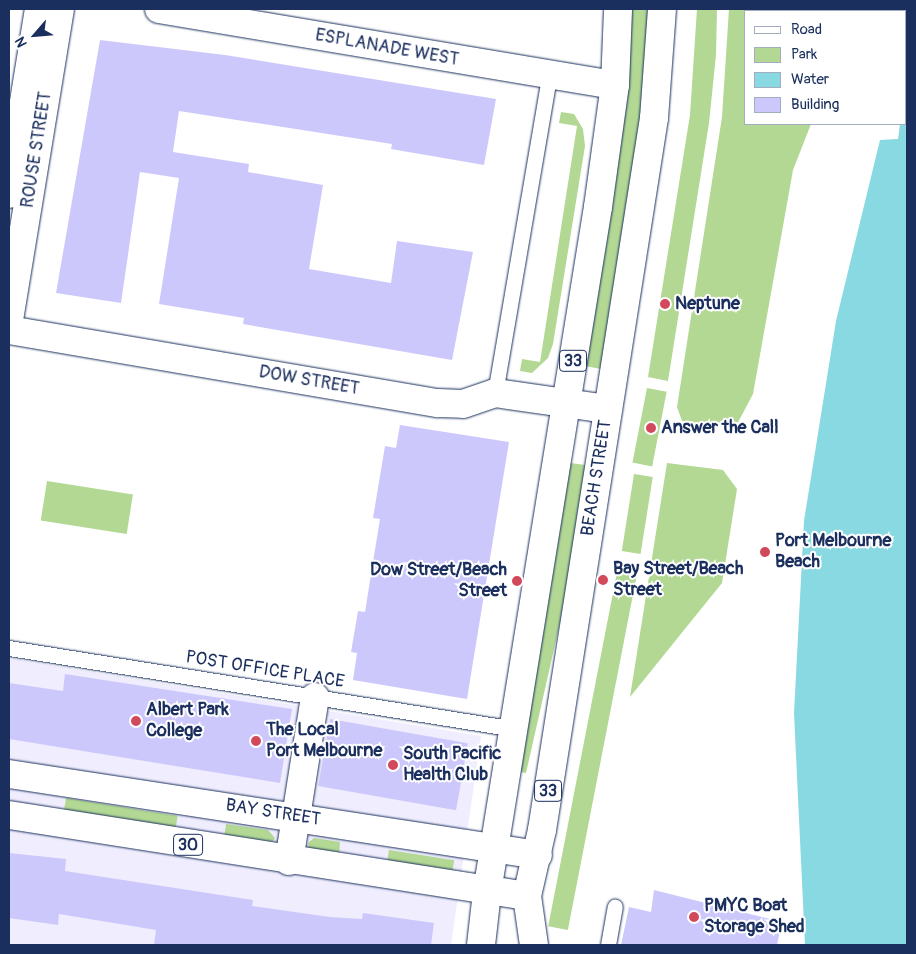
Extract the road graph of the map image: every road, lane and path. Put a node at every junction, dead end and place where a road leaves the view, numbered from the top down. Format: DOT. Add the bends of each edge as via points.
graph roads {
  1 [pos="39,9"];
  2 [pos="60,9"];
  3 [pos="159,9"];
  4 [pos="618,9"];
  5 [pos="662,9"];
  6 [pos="28,75"];
  7 [pos="549,76"];
  8 [pos="615,85"];
  9 [pos="9,194"];
  10 [pos="9,320"];
  11 [pos="9,330"];
  12 [pos="495,393"];
  13 [pos="566,402"];
  14 [pos="608,409"];
  15 [pos="9,648"];
  16 [pos="314,697"];
  17 [pos="515,729"];
  18 [pos="9,774"];
  19 [pos="9,815"];
  20 [pos="296,816"];
  21 [pos="495,850"];
  22 [pos="538,855"];
  23 [pos="289,861"];
  24 [pos="486,892"];
  25 [pos="527,896"];
  26 [pos="615,907"];
  27 [pos="481,945"];
  28 [pos="534,945"];
  29 [pos="608,945"];
  1 -- 6 [label="main road, ROUSE STREET"];
  2 -- 6 [label="main road, ROUSE STREET"];
  3 -- 7 [label="main road, ESPLANADE WEST"];
  4 -- 8 [label="main road, 33"];
  5 -- 14 [label="main road, BEACH STREET / 33" via="654,118"];
  6 -- 9 [label="main road, ROUSE STREET"];
  6 -- 10 [label="main road, ROUSE STREET"];
  7 -- 8 [label="main road, ESPLANADE WEST"];
  7 -- 12 [label="lane"];
  8 -- 13 [label="main road, 33"];
  11 -- 12 [label="main road, DOW STREET" via="438,404 463,404"];
  12 -- 13 [label="main road, DOW STREET"];
  13 -- 14 [label="main road, DOW STREET"];
  13 -- 17 [label="main road, 33"];
  14 -- 22 [label="main road, BEACH STREET / 33"];
  15 -- 16 [label="lane, POST OFFICE PLACE"];
  16 -- 17 [label="lane, POST OFFICE PLACE"];
  16 -- 20 [label="main road"];
  17 -- 21 [label="main road, 33"];
  18 -- 20 [label="main road, BAY STREET"];
  19 -- 23 [label="main road, 30"];
  20 -- 21 [label="main road, BAY STREET"];
  20 -- 23 [label="main road"];
  21 -- 22 [label="main road, BAY STREET"];
  21 -- 24 [label="main road, 33"];
  22 -- 25 [label="main road, BEACH STREET / 33"];
  23 -- 24 [label="main road, 30"];
  24 -- 25 [label="main road, 30"];
  24 -- 27 [label="main road"];
  25 -- 28 [label="main road, BEACH STREET"];
  26 -- 29 [label="lane"];
}
